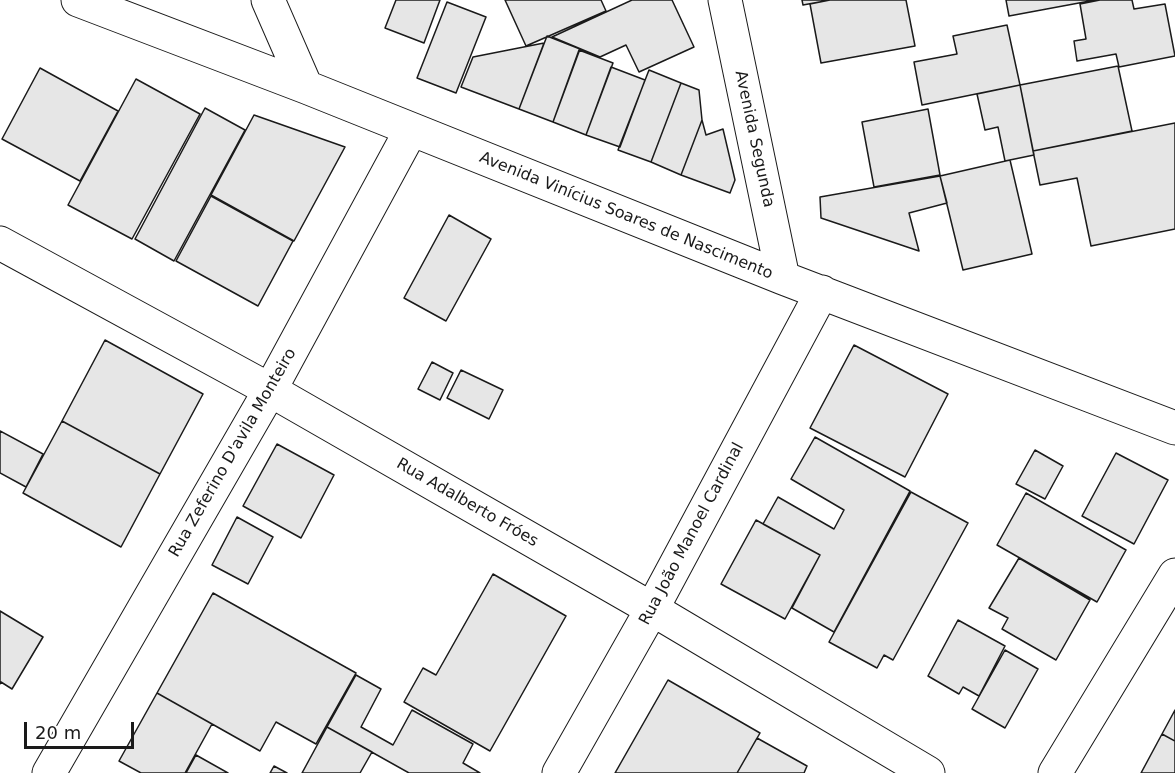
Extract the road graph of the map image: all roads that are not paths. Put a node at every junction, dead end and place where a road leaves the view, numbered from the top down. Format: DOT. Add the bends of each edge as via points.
graph roads {
  1 [pos="78,0"];
  2 [pos="268,0"];
  3 [pos="725,0"];
  4 [pos="306,87"];
  5 [pos="411,130"];
  6 [pos="0,243"];
  7 [pos="783,278"];
  8 [pos="822,292"];
  9 [pos="270,390"];
  10 [pos="1175,428"];
  11 [pos="1175,575"];
  12 [pos="652,609"];
  13 [pos="49,773"];
  14 [pos="559,773"];
  15 [pos="928,773"];
  16 [pos="1055,773"];
  1 -- 4 [label="street, Avenida Vinícius Soares de Nascimento"];
  2 -- 4 [label="street"];
  3 -- 7 [label="street, Avenida Segunda"];
  4 -- 5 [label="street, Avenida Vinícius Soares de Nascimento"];
  5 -- 7 [label="street, Avenida Vinícius Soares de Nascimento"];
  5 -- 9 [label="street, Rua Zeferino D'avila Monteiro"];
  6 -- 9 [label="street, Rua Adalberto Fróes"];
  7 -- 8 [label="street, Avenida Vinícius Soares de Nascimento"];
  8 -- 10 [label="street, Avenida Vinícius Soares de Nascimento"];
  8 -- 12 [label="street, Rua João Manoel Cardinal"];
  9 -- 12 [label="street, Rua Adalberto Fróes"];
  9 -- 13 [label="street, Rua Zeferino D'avila Monteiro"];
  11 -- 16 [label="street"];
  12 -- 14 [label="street, Rua João Manoel Cardinal"];
  12 -- 15 [label="street, Rua Adalberto Fróes"];
}
